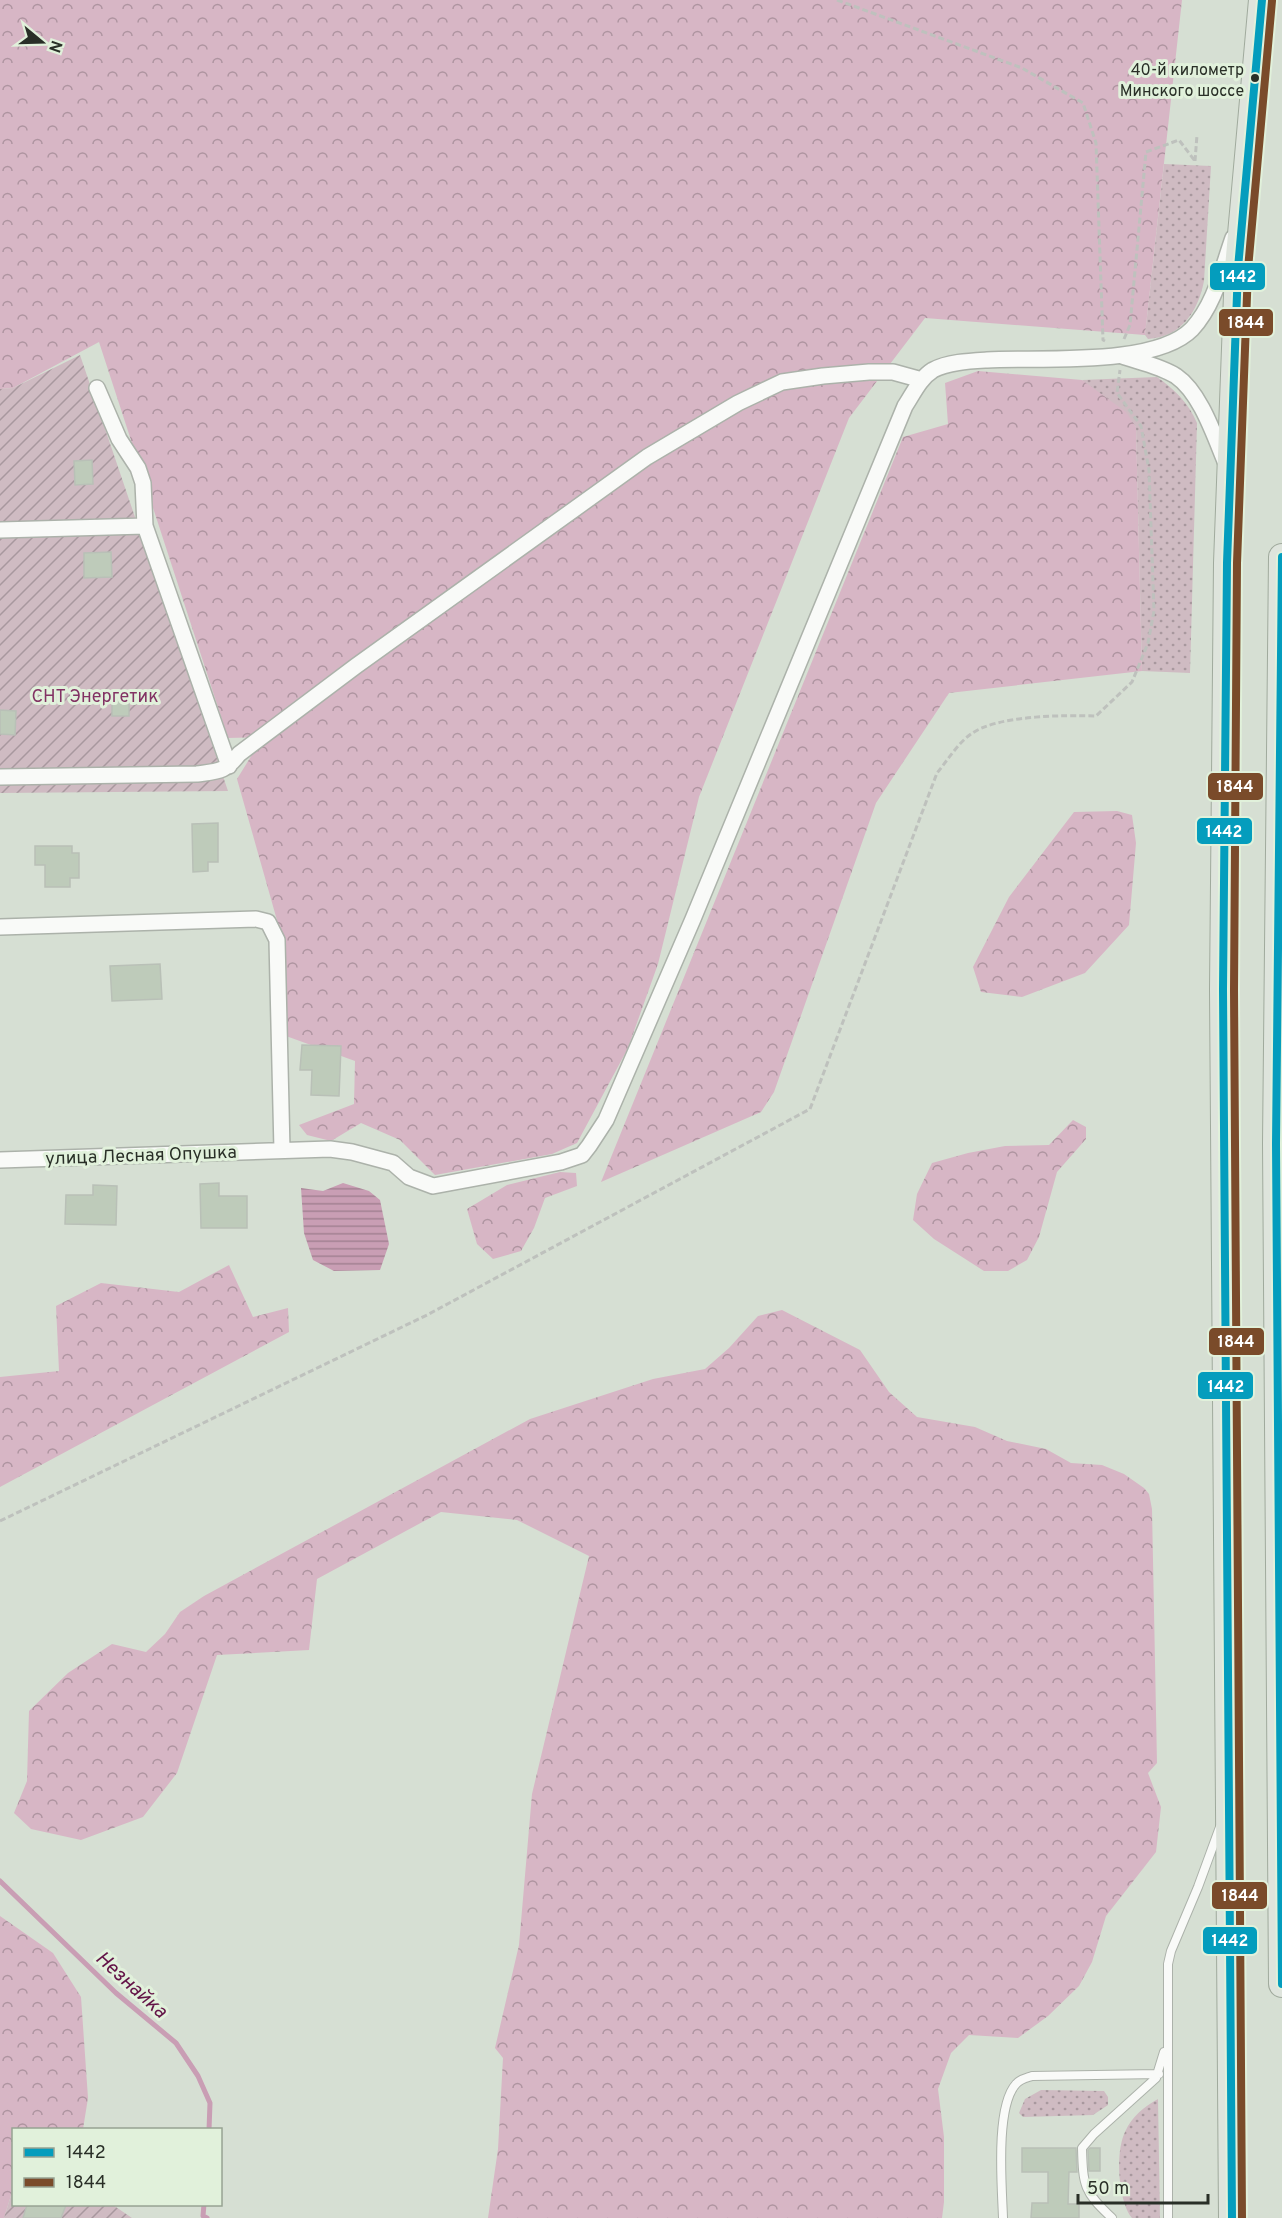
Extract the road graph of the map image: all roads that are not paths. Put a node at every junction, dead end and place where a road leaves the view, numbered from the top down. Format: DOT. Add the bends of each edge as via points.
graph roads {
  1 [pos="1262,0"];
  2 [pos="1244,206"];
  3 [pos="1122,356"];
  4 [pos="922,380"];
  5 [pos="97,388"];
  6 [pos="1230,471"];
  7 [pos="145,526"];
  8 [pos="0,530"];
  9 [pos="1282,556"];
  10 [pos="229,766"];
  11 [pos="0,777"];
  12 [pos="0,927"];
  13 [pos="1279,1043"];
  14 [pos="282,1150"];
  15 [pos="0,1160"];
  16 [pos="1280,1375"];
  17 [pos="1227,1806"];
  18 [pos="1282,1984"];
  19 [pos="1167,2039"];
  20 [pos="1159,2074"];
  21 [pos="1003,2218"];
  22 [pos="1112,2218"];
  23 [pos="1168,2218"];
  24 [pos="1232,2218"];
  1 -- 2 [label="highway"];
  2 -- 3 [label="street" via="1212,300 1202,317 1187,334 1169,345"];
  2 -- 6 [label="highway" via="1237,279"];
  3 -- 4 [label="street" via="976,361 935,369"];
  3 -- 6 [label="street" via="1184,382 1198,401"];
  4 -- 10 [label="street" via="881,372 823,376 782,382 738,403 647,457 356,666 239,754"];
  4 -- 14 [label="street, улица Лесная Опушка" via="905,406 618,1093 606,1120 582,1155 433,1186 409,1177 393,1163 352,1152"];
  5 -- 7 [label="street" via="119,439 138,468 143,483"];
  6 -- 17 [label="highway" via="1222,990"];
  7 -- 8 [label="street"];
  7 -- 10 [label="street"];
  9 -- 13 [label="highway"];
  10 -- 11 [label="street" via="197,774"];
  12 -- 14 [label="street" via="256,919 268,922 277,940"];
  13 -- 16 [label="highway"];
  14 -- 15 [label="street, улица Лесная Опушка"];
  16 -- 18 [label="highway"];
  17 -- 19 [label="lane" via="1171,1951"];
  17 -- 24 [label="highway"];
  19 -- 20 [label="lane"];
  19 -- 23 [label="lane"];
  20 -- 21 [label="lane" via="1032,2076 1018,2081 1006,2103 1001,2147"];
  20 -- 22 [label="lane" via="1082,2148 1088,2192"];
}
